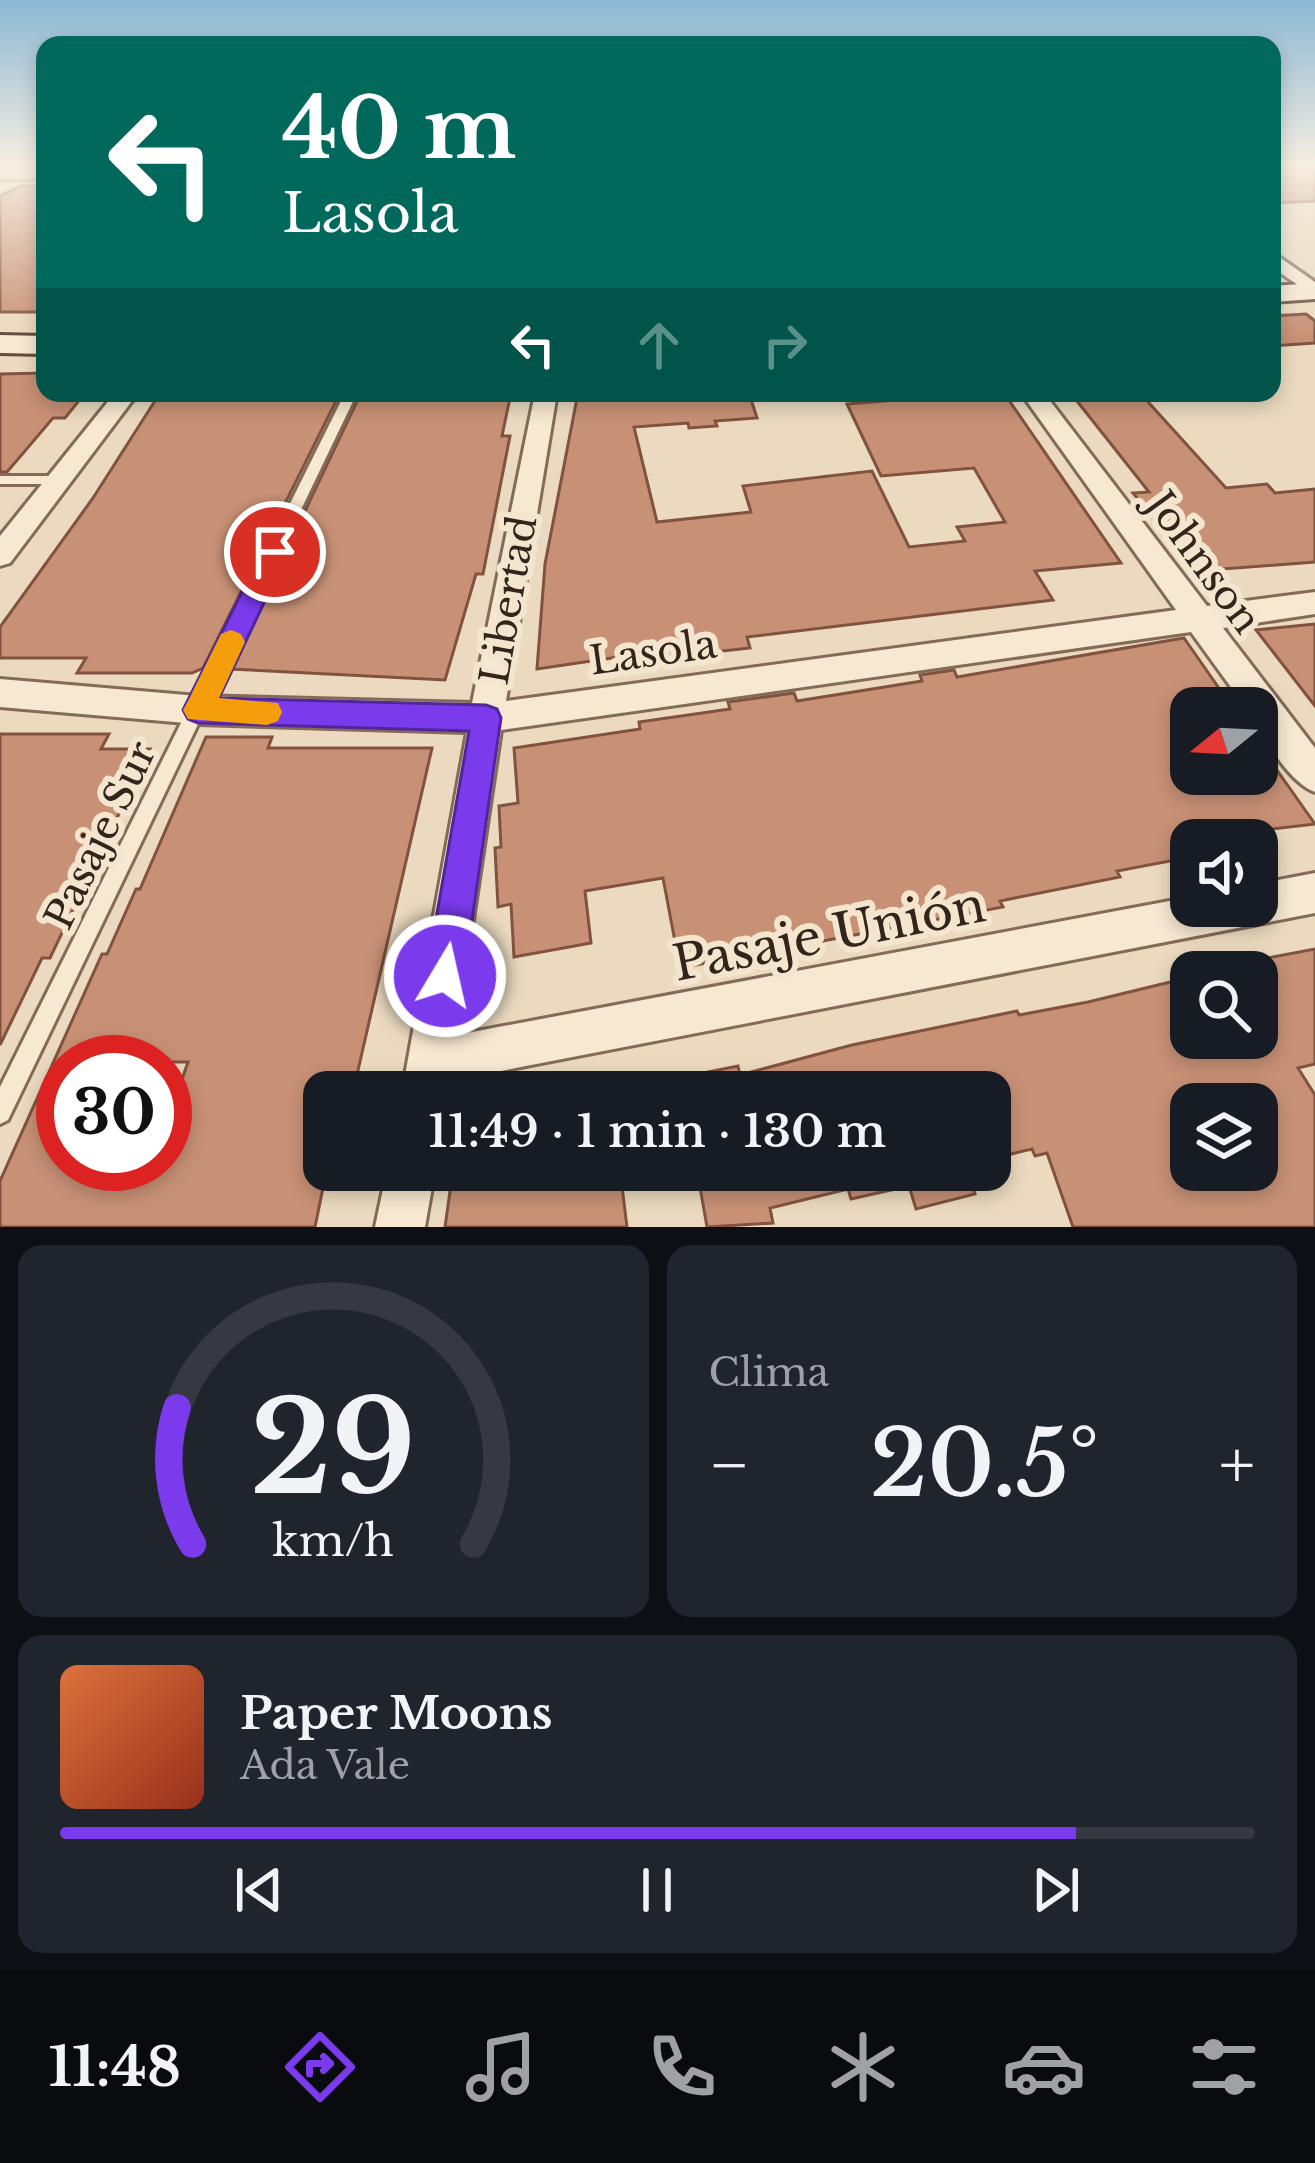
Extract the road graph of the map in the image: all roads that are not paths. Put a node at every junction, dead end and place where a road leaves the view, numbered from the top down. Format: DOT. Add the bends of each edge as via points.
graph roads {
  1 [pos="1281,265"];
  2 [pos="1315,291"];
  3 [pos="1281,293"];
  4 [pos="0,344"];
  5 [pos="36,345"];
  6 [pos="120,402"];
  7 [pos="347,402"];
  8 [pos="544,402"];
  9 [pos="1039,402"];
  10 [pos="0,480"];
  11 [pos="60,480"];
  12 [pos="0,556"];
  13 [pos="1315,603"];
  14 [pos="1195,617"];
  15 [pos="0,693"];
  16 [pos="198,710"];
  17 [pos="486,718"];
  18 [pos="1315,776"];
  19 [pos="1315,893"];
  20 [pos="1278,900"];
  21 [pos="1170,922"];
  22 [pos="429,1071"];
  23 [pos="457,1071"];
  24 [pos="0,1112"];
  25 [pos="407,1191"];
  26 [pos="400,1227"];
  1 -- 2 [label="street"];
  2 -- 3 [label="main road"];
  4 -- 5 [label="main road"];
  6 -- 11 [label="street"];
  7 -- 16 [label="lane, Pasaje Sur"];
  8 -- 17 [label="street, Libertad"];
  9 -- 14 [label="street, Johnson"];
  10 -- 11 [label="lane"];
  11 -- 12 [label="street"];
  13 -- 14 [label="street, Lasola"];
  14 -- 17 [label="street, Lasola"];
  14 -- 18 [label="street, Johnson"];
  15 -- 16 [label="street, Lasola"];
  16 -- 17 [label="street, Lasola"];
  16 -- 24 [label="lane, Pasaje Sur"];
  17 -- 22 [label="street, Libertad"];
  19 -- 20 [label="street"];
  21 -- 23 [label="street, Pasaje Unión"];
  25 -- 26 [label="street"];
}
